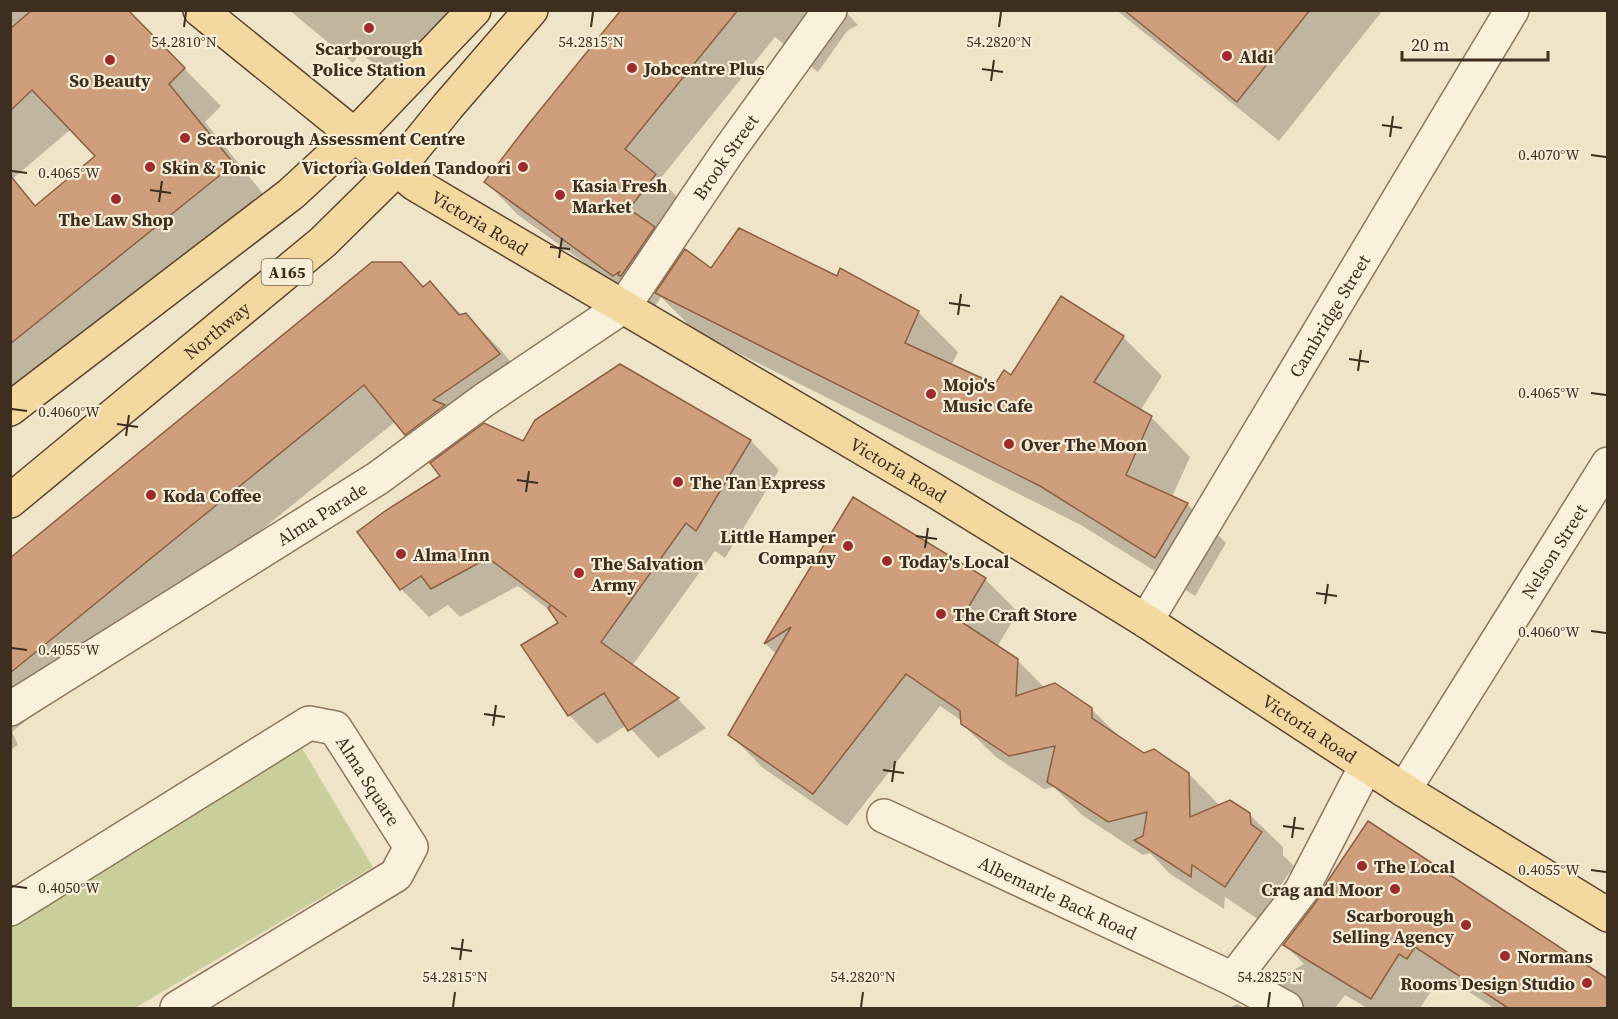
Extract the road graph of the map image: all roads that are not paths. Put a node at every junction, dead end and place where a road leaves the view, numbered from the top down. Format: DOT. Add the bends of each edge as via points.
graph roads {
  1 [pos="200,10"];
  2 [pos="474,10"];
  3 [pos="531,10"];
  4 [pos="830,10"];
  5 [pos="1512,10"];
  6 [pos="354,136"];
  7 [pos="397,169"];
  8 [pos="624,306"];
  9 [pos="10,409"];
  10 [pos="1608,464"];
  11 [pos="10,501"];
  12 [pos="1146,621"];
  13 [pos="10,709"];
  14 [pos="1366,766"];
  15 [pos="1404,790"];
  16 [pos="884,816"];
  17 [pos="10,909"];
  18 [pos="1608,915"];
  19 [pos="1233,979"];
  20 [pos="177,1008"];
  21 [pos="1286,1008"];
  1 -- 6 [label="main road, Victoria Road"];
  2 -- 6 [label="main road"];
  3 -- 7 [label="main road, Northway / A165"];
  4 -- 8 [label="street, Brook Street"];
  5 -- 12 [label="street, Cambridge Street"];
  6 -- 7 [label="main road, Victoria Road"];
  6 -- 9 [label="main road" via="291,194"];
  7 -- 8 [label="main road, Victoria Road" via="415,184"];
  7 -- 11 [label="main road, Northway / A165" via="323,242"];
  8 -- 12 [label="main road, Victoria Road"];
  8 -- 13 [label="street, Alma Parade" via="484,400 378,478"];
  10 -- 15 [label="street, Nelson Street"];
  12 -- 14 [label="main road, Victoria Road"];
  14 -- 15 [label="main road, Victoria Road"];
  14 -- 19 [label="street" via="1301,891"];
  15 -- 18 [label="main road, Victoria Road"];
  16 -- 19 [label="street, Albemarle Back Road"];
  17 -- 20 [label="street, Alma Square" via="309,723 335,729 411,847 396,875"];
  19 -- 21 [label="street, Albemarle Back Road"];
}
